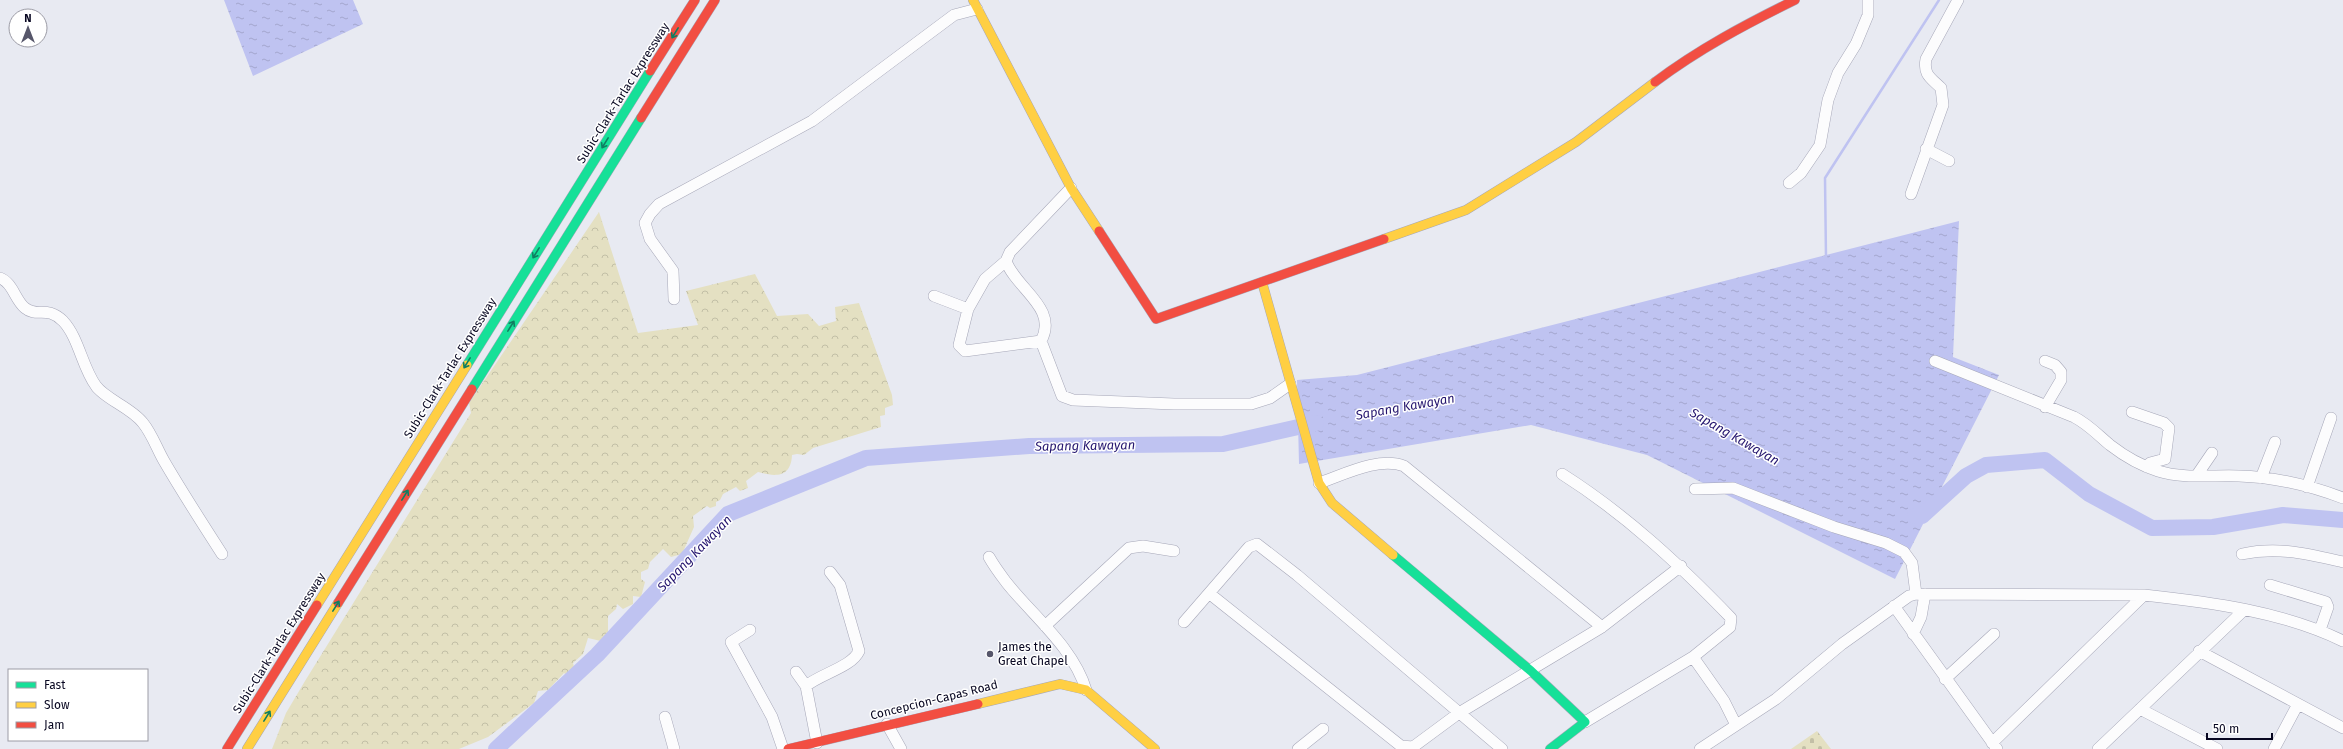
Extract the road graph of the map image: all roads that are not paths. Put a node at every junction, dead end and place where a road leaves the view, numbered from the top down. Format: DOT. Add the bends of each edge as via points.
graph roads {
  1 [pos="695,0"];
  2 [pos="715,0"];
  3 [pos="1795,0"];
  4 [pos="1868,0"];
  5 [pos="1958,0"];
  6 [pos="975,5"];
  7 [pos="1926,149"];
  8 [pos="1949,161"];
  9 [pos="1789,184"];
  10 [pos="1071,188"];
  11 [pos="1910,194"];
  12 [pos="1006,261"];
  13 [pos="0,278"];
  14 [pos="1262,282"];
  15 [pos="934,296"];
  16 [pos="674,299"];
  17 [pos="968,308"];
  18 [pos="1041,341"];
  19 [pos="1935,361"];
  20 [pos="2045,361"];
  21 [pos="1291,389"];
  22 [pos="2045,407"];
  23 [pos="2132,412"];
  24 [pos="2331,418"];
  25 [pos="2275,442"];
  26 [pos="2212,453"];
  27 [pos="2147,467"];
  28 [pos="1562,474"];
  29 [pos="2197,475"];
  30 [pos="2261,478"];
  31 [pos="1319,483"];
  32 [pos="2307,487"];
  33 [pos="1695,489"];
  34 [pos="2343,498"];
  35 [pos="1174,551"];
  36 [pos="222,554"];
  37 [pos="2242,554"];
  38 [pos="988,557"];
  39 [pos="2343,562"];
  40 [pos="1681,566"];
  41 [pos="830,572"];
  42 [pos="2270,585"];
  43 [pos="1210,594"];
  44 [pos="1920,594"];
  45 [pos="2144,595"];
  46 [pos="1894,606"];
  47 [pos="2244,611"];
  48 [pos="1184,622"];
  49 [pos="1045,626"];
  50 [pos="1602,627"];
  51 [pos="750,630"];
  52 [pos="2320,630"];
  53 [pos="1913,634"];
  54 [pos="1994,634"];
  55 [pos="2343,641"];
  56 [pos="2199,651"];
  57 [pos="1693,657"];
  58 [pos="1531,671"];
  59 [pos="796,672"];
  60 [pos="1945,679"];
  61 [pos="806,686"];
  62 [pos="1086,690"];
  63 [pos="2298,704"];
  64 [pos="2140,709"];
  65 [pos="1459,713"];
  66 [pos="665,717"];
  67 [pos="1585,722"];
  68 [pos="887,724"];
  69 [pos="1736,726"];
  70 [pos="2343,728"];
  71 [pos="1323,729"];
  72 [pos="817,743"];
  73 [pos="1994,746"];
  74 [pos="227,749"];
  75 [pos="247,749"];
  76 [pos="674,749"];
  77 [pos="782,749"];
  78 [pos="788,749"];
  79 [pos="901,749"];
  80 [pos="1155,749"];
  81 [pos="1298,749"];
  82 [pos="1502,749"];
  83 [pos="1550,749"];
  84 [pos="1700,749"];
  85 [pos="2098,749"];
  86 [pos="2217,749"];
  87 [pos="2274,749"];
  1 -- 74 [label="main road, Subic-Clark-Tarlac Expressway, one-way"];
  75 -- 2 [label="main road, one-way"];
  3 -- 14 [label="main road" via="1743,25 1686,59 1576,142 1466,210"];
  4 -- 9 [label="street" via="1868,15 1859,37 1838,73 1828,100 1820,145 1801,173"];
  5 -- 7 [label="street" via="1926,59 1924,68 1942,88 1944,96"];
  6 -- 10 [label="main road"];
  6 -- 16 [label="street" via="954,15 812,122 659,204 645,223 650,239 673,271"];
  7 -- 8 [label="street"];
  7 -- 11 [label="street"];
  10 -- 12 [label="street" via="1010,252"];
  10 -- 14 [label="main road" via="1156,319"];
  12 -- 17 [label="street" via="985,279"];
  12 -- 18 [label="street" via="1010,273 1043,310 1047,331"];
  13 -- 36 [label="street" via="7,282 23,307 30,312 49,311 64,322 97,388 143,423"];
  14 -- 21 [label="main road"];
  15 -- 17 [label="street"];
  17 -- 18 [label="street" via="959,345 965,351"];
  18 -- 21 [label="street" via="1062,396 1073,400 1251,404"];
  19 -- 22 [label="street"];
  20 -- 22 [label="street" via="2055,365 2061,372 2061,380"];
  21 -- 31 [label="main road"];
  22 -- 27 [label="street" via="2086,423 2111,446"];
  23 -- 27 [label="street" via="2164,423 2169,428 2165,459 2150,462"];
  24 -- 32 [label="street"];
  25 -- 30 [label="street"];
  26 -- 29 [label="street"];
  27 -- 29 [label="street" via="2158,472"];
  28 -- 40 [label="street" via="1598,497"];
  29 -- 30 [label="street"];
  30 -- 32 [label="street"];
  31 -- 50 [label="street" via="1374,465 1398,463 1404,466"];
  31 -- 58 [label="main road" via="1332,503"];
  32 -- 34 [label="street"];
  33 -- 44 [label="street" via="1733,488 1834,527 1886,543 1904,552 1912,563"];
  35 -- 49 [label="street" via="1143,546 1129,548"];
  37 -- 39 [label="street" via="2276,549"];
  38 -- 49 [label="street" via="1006,582"];
  40 -- 50 [label="street"];
  40 -- 57 [label="street" via="1731,618 1730,627"];
  41 -- 61 [label="street" via="840,585 859,651 851,661"];
  42 -- 52 [label="street" via="2326,602 2328,607"];
  43 -- 48 [label="street"];
  43 -- 65 [label="street" via="1401,746 1413,747"];
  43 -- 65 [label="street" via="1249,547 1254,544 1261,545"];
  44 -- 45 [label="street"];
  44 -- 46 [label="street" via="1909,596"];
  44 -- 53 [label="street" via="1921,617"];
  45 -- 47 [label="street" via="2178,598"];
  45 -- 73 [label="street"];
  46 -- 53 [label="street"];
  46 -- 69 [label="street" via="1842,644 1776,699"];
  47 -- 52 [label="street" via="2282,618"];
  47 -- 56 [label="street"];
  49 -- 62 [label="street" via="1082,676"];
  50 -- 58 [label="street"];
  51 -- 77 [label="street" via="731,642 772,717"];
  52 -- 55 [label="street"];
  53 -- 60 [label="street"];
  54 -- 60 [label="street"];
  56 -- 63 [label="street"];
  56 -- 64 [label="street"];
  57 -- 67 [label="street"];
  57 -- 69 [label="street" via="1724,701"];
  58 -- 65 [label="street"];
  58 -- 67 [label="main road"];
  59 -- 61 [label="street"];
  60 -- 73 [label="street"];
  61 -- 72 [label="street"];
  62 -- 68 [label="main road, Concepcion-Capas Road" via="1060,684 1045,686"];
  62 -- 80 [label="main road"];
  63 -- 70 [label="street"];
  63 -- 87 [label="street"];
  64 -- 85 [label="street"];
  64 -- 86 [label="street"];
  65 -- 82 [label="street"];
  66 -- 76 [label="street"];
  67 -- 83 [label="main road"];
  68 -- 72 [label="main road, Concepcion-Capas Road"];
  68 -- 79 [label="street"];
  69 -- 84 [label="street"];
  71 -- 81 [label="street"];
  72 -- 78 [label="main road, Concepcion-Capas Road"];
}
